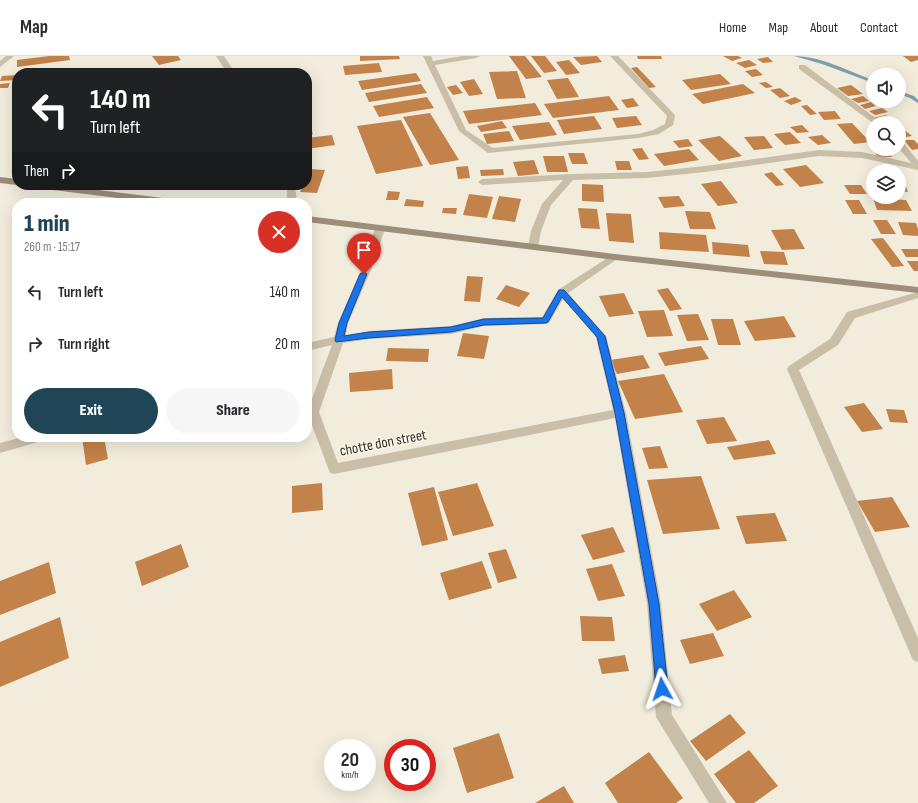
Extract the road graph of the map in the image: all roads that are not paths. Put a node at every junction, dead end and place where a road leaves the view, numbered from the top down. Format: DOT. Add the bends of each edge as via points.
graph roads {
  1 [pos="10,56"];
  2 [pos="220,56"];
  3 [pos="476,56"];
  4 [pos="614,56"];
  5 [pos="429,59"];
  6 [pos="0,66"];
  7 [pos="802,67"];
  8 [pos="228,68"];
  9 [pos="868,116"];
  10 [pos="906,151"];
  11 [pos="918,166"];
  12 [pos="570,177"];
  13 [pos="0,180"];
  14 [pos="12,181"];
  15 [pos="482,182"];
  16 [pos="76,190"];
  17 [pos="140,198"];
  18 [pos="312,220"];
  19 [pos="380,228"];
  20 [pos="533,247"];
  21 [pos="615,257"];
  22 [pos="918,290"];
  23 [pos="562,292"];
  24 [pos="918,295"];
  25 [pos="339,340"];
  26 [pos="312,345"];
  27 [pos="620,413"];
  28 [pos="22,442"];
  29 [pos="0,448"];
  30 [pos="918,655"];
  31 [pos="719,803"];
  1 -- 6 [label="street"];
  2 -- 8 [label="street"];
  3 -- 5 [label="street"];
  4 -- 5 [label="street" via="671,116 669,125 656,132 638,136 491,151 463,131"];
  7 -- 9 [label="street"];
  10 -- 11 [label="street"];
  11 -- 12 [label="street" via="862,155 819,152 647,175"];
  12 -- 15 [label="street"];
  12 -- 20 [label="street" via="547,204 536,231"];
  13 -- 14 [label="street"];
  16 -- 17 [label="street"];
  18 -- 19 [label="street"];
  19 -- 20 [label="street"];
  19 -- 25 [label="street, chotte don street" via="369,262 343,323"];
  20 -- 21 [label="street"];
  21 -- 22 [label="street"];
  21 -- 23 [label="street"];
  23 -- 25 [label="street" via="546,320 484,322 451,330 369,335"];
  23 -- 27 [label="street" via="601,336"];
  24 -- 30 [label="street" via="851,315 834,342 793,369"];
  25 -- 26 [label="street"];
  25 -- 27 [label="street, chotte don street" via="313,412 334,469"];
  27 -- 31 [label="street" via="654,604 664,717"];
  28 -- 29 [label="street"];
}
